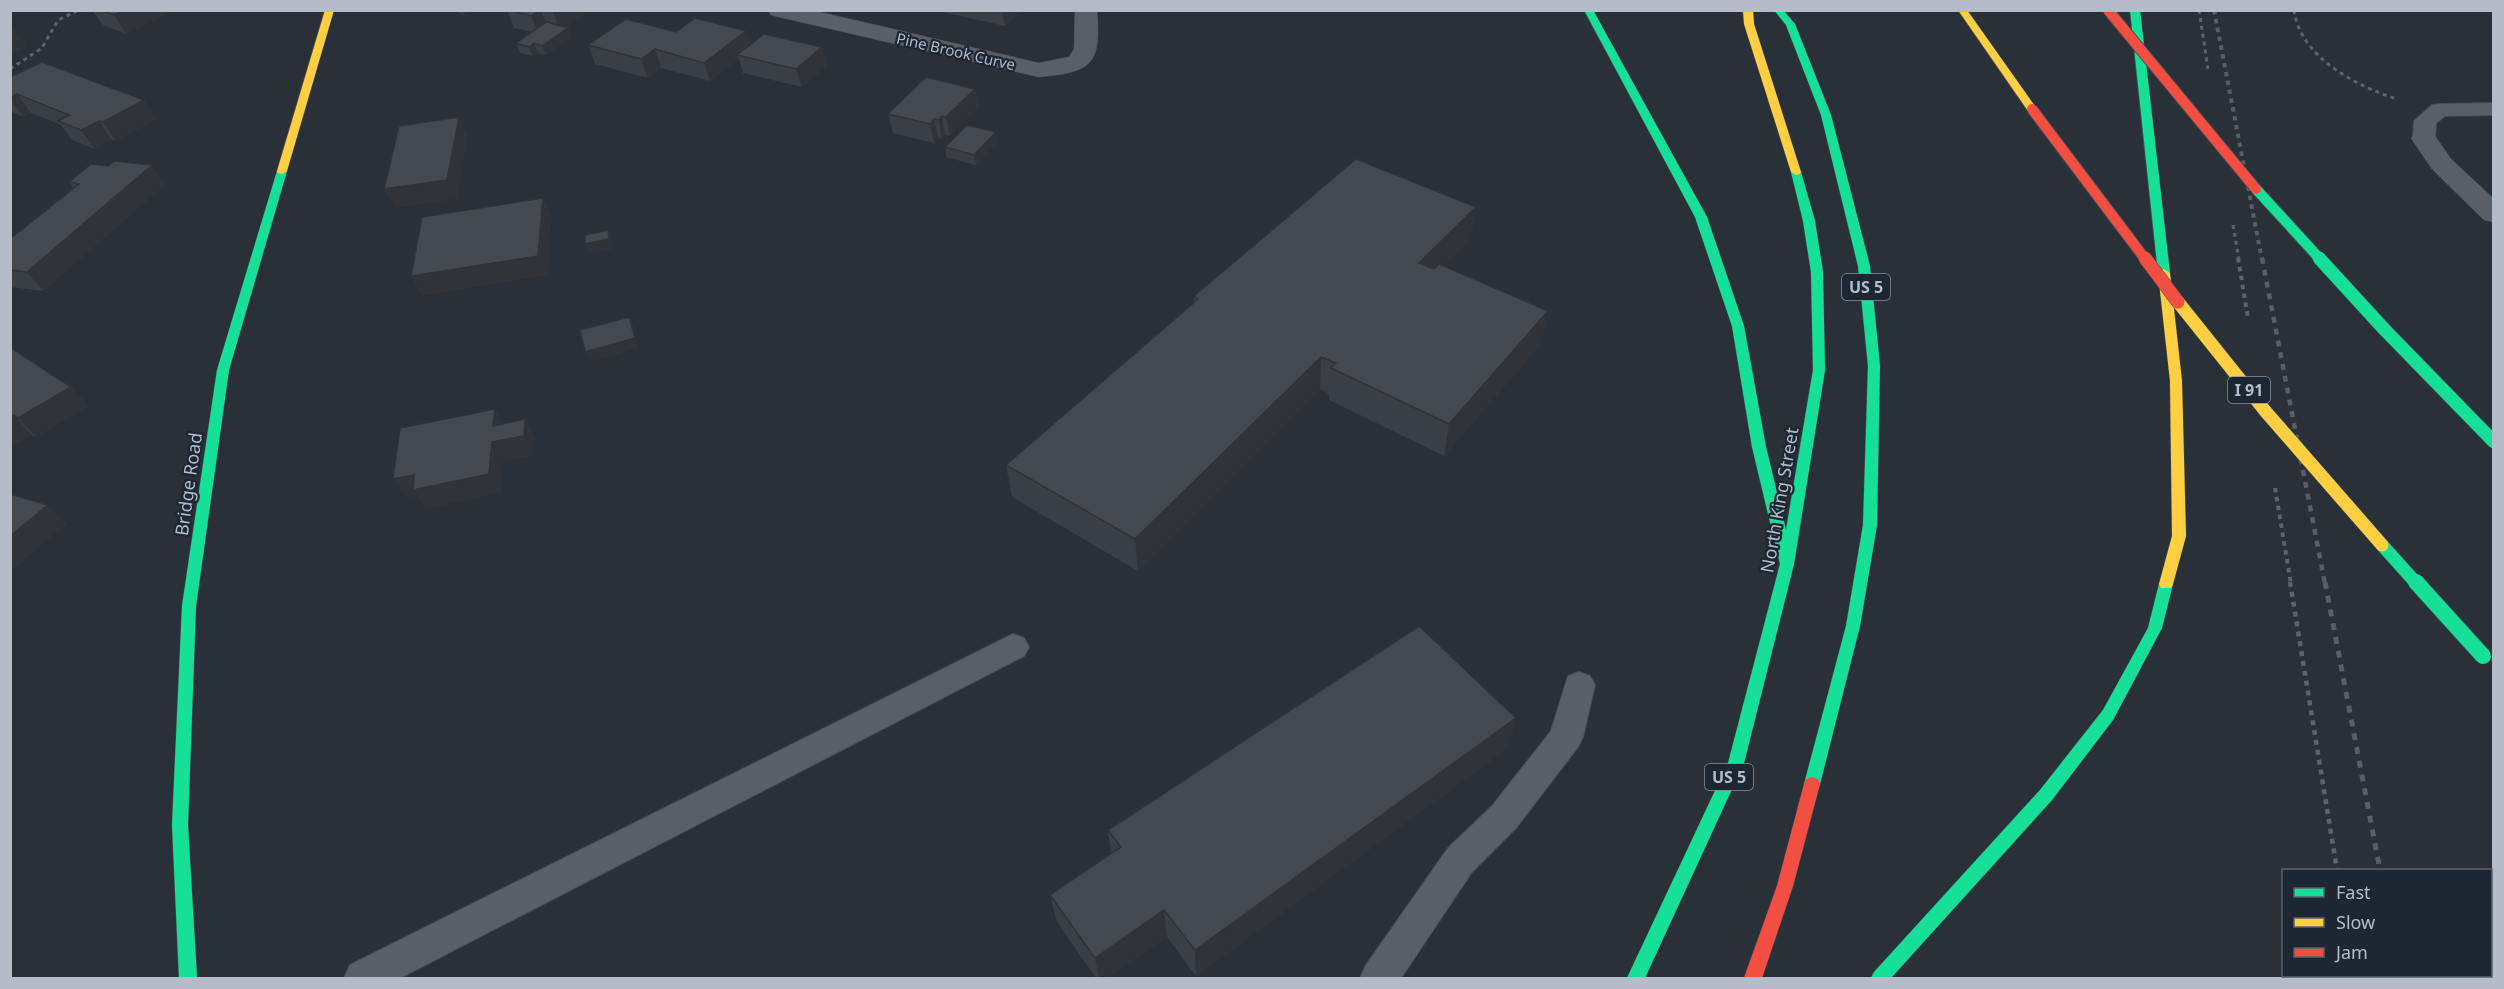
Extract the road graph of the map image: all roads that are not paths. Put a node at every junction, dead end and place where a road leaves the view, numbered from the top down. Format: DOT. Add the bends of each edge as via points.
graph roads {
  1 [pos="330,10"];
  2 [pos="779,10"];
  3 [pos="1086,10"];
  4 [pos="1588,10"];
  5 [pos="1748,10"];
  6 [pos="1778,10"];
  7 [pos="1962,10"];
  8 [pos="2108,10"];
  9 [pos="2136,10"];
  10 [pos="2493,110"];
  11 [pos="2424,138"];
  12 [pos="2493,214"];
  13 [pos="2493,442"];
  14 [pos="1787,564"];
  15 [pos="1012,646"];
  16 [pos="2493,667"];
  17 [pos="1579,685"];
  18 [pos="188,978"];
  19 [pos="363,978"];
  20 [pos="1379,978"];
  21 [pos="1636,978"];
  22 [pos="1753,978"];
  23 [pos="1880,978"];
  1 -- 18 [label="main road, Bridge Road" via="223,370 189,606 180,825"];
  2 -- 3 [label="street, Pine Brook Curve" via="1039,70 1078,63 1086,55"];
  4 -- 14 [label="main road" via="1701,217 1738,326"];
  5 -- 14 [label="main road, North King Street / US 5" via="1749,24 1788,142 1818,272 1819,370"];
  6 -- 22 [label="main road, US 5" via="1790,24 1826,115 1864,266 1874,366 1872,457 1870,525 1853,626 1785,886"];
  7 -- 16 [label="main road, I 91, bridge" via="2144,258 2262,406"];
  8 -- 13 [label="main road, bridge" via="2320,262"];
  9 -- 23 [label="main road" via="2176,381 2179,536 2155,628 2108,715 2046,795"];
  10 -- 11 [label="lane" via="2440,111 2426,121"];
  11 -- 12 [label="street" via="2441,164"];
  14 -- 21 [label="main road, North King Street / US 5" via="1736,763"];
  15 -- 19 [label="lane"];
  17 -- 20 [label="lane" via="1566,737 1504,817 1460,860"];
}
